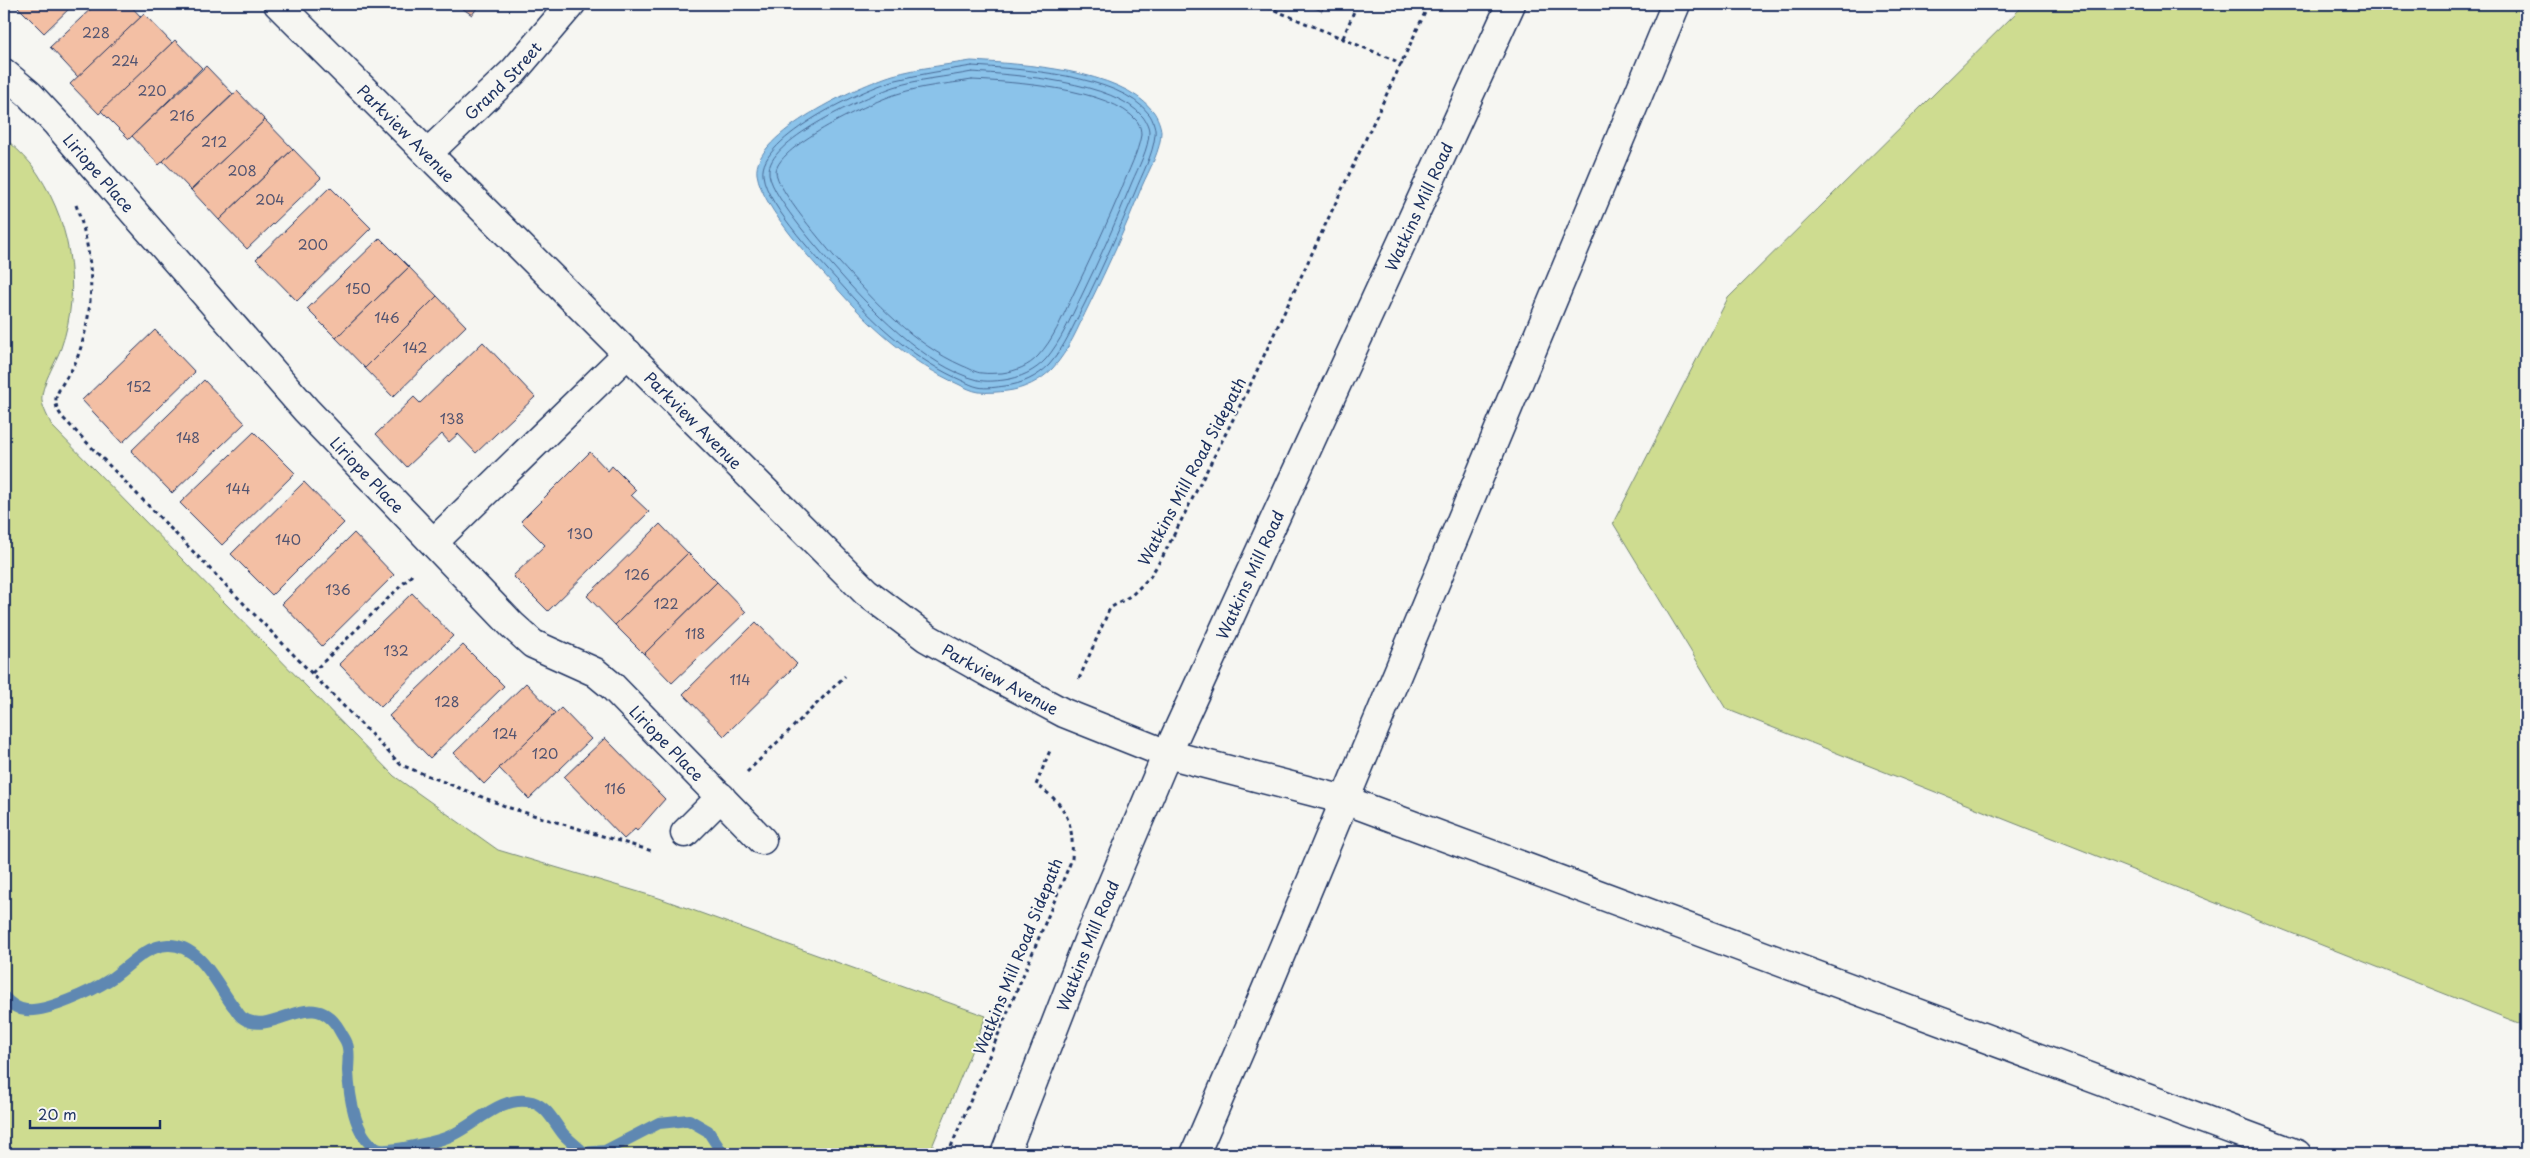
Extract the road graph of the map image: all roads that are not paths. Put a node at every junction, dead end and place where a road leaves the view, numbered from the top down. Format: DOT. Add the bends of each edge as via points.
graph roads {
  1 [pos="278,4"];
  2 [pos="571,4"];
  3 [pos="1511,4"];
  4 [pos="1676,4"];
  5 [pos="4,73"];
  6 [pos="428,152"];
  7 [pos="628,353"];
  8 [pos="434,542"];
  9 [pos="1167,754"];
  10 [pos="721,797"];
  11 [pos="1345,800"];
  12 [pos="685,833"];
  13 [pos="762,840"];
  14 [pos="1004,1154"];
  15 [pos="1195,1154"];
  16 [pos="2298,1154"];
  1 -- 6 [label="main road, Parkview Avenue"];
  2 -- 6 [label="main road, Grand Street" via="514,71"];
  3 -- 9 [label="main road, Watkins Mill Road"];
  4 -- 11 [label="main road"];
  5 -- 8 [label="main road, Liriope Place" via="57,124 306,410"];
  6 -- 7 [label="main road, Parkview Avenue"];
  7 -- 8 [label="main road"];
  7 -- 9 [label="main road, Parkview Avenue" via="866,592 927,638 1064,713"];
  8 -- 10 [label="main road, Liriope Place" via="533,644 595,672 612,686"];
  9 -- 11 [label="main road, Parkview Avenue"];
  9 -- 14 [label="main road, Watkins Mill Road" via="1087,943"];
  10 -- 12 [label="main road"];
  10 -- 13 [label="main road, Liriope Place"];
  11 -- 15 [label="main road"];
  11 -- 16 [label="main road, Parkview Avenue"];
}
